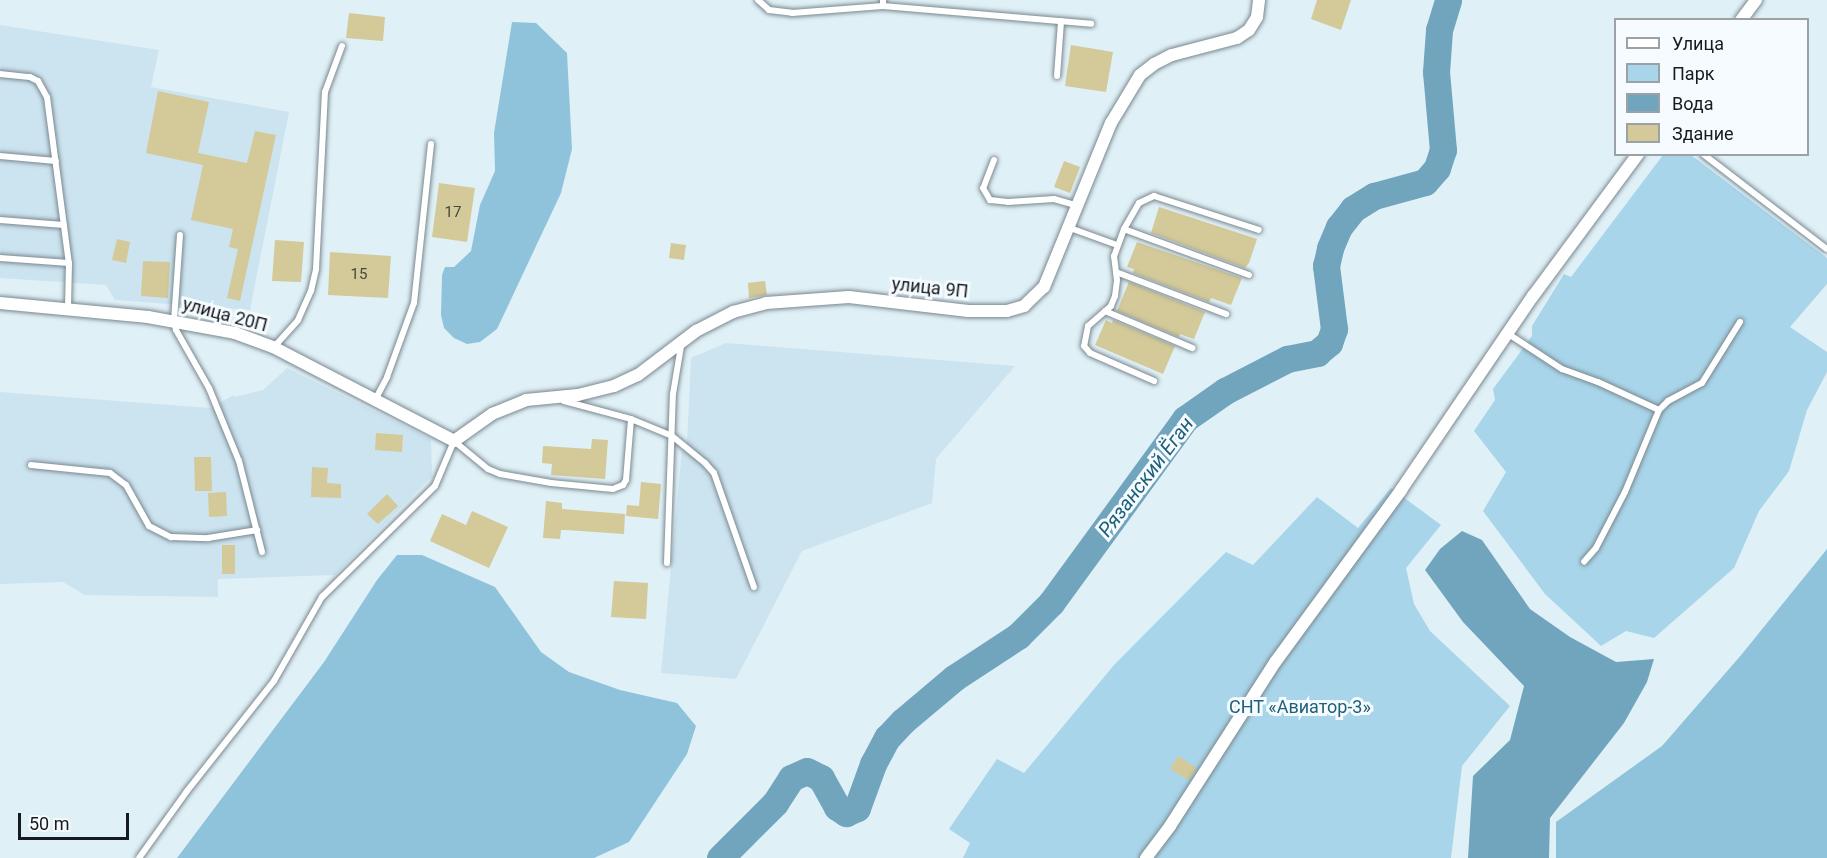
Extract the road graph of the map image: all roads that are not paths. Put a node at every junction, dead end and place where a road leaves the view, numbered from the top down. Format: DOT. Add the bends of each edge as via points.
graph roads {
  1 [pos="758,0"];
  2 [pos="1259,0"];
  3 [pos="1756,0"];
  4 [pos="883,3"];
  5 [pos="1742,18"];
  6 [pos="1061,21"];
  7 [pos="1091,24"];
  8 [pos="342,46"];
  9 [pos="0,74"];
  10 [pos="1057,76"];
  11 [pos="431,144"];
  12 [pos="0,156"];
  13 [pos="1637,156"];
  14 [pos="1706,156"];
  15 [pos="56,160"];
  16 [pos="994,160"];
  17 [pos="1078,206"];
  18 [pos="0,220"];
  19 [pos="64,225"];
  20 [pos="1070,228"];
  21 [pos="1124,229"];
  22 [pos="1259,230"];
  23 [pos="180,235"];
  24 [pos="1117,245"];
  25 [pos="1827,249"];
  26 [pos="0,258"];
  27 [pos="69,262"];
  28 [pos="1116,272"];
  29 [pos="1249,275"];
  30 [pos="0,303"];
  31 [pos="68,308"];
  32 [pos="1105,311"];
  33 [pos="1226,314"];
  34 [pos="174,320"];
  35 [pos="1740,322"];
  36 [pos="1507,333"];
  37 [pos="683,340"];
  38 [pos="273,347"];
  39 [pos="1192,348"];
  40 [pos="1154,381"];
  41 [pos="545,397"];
  42 [pos="375,400"];
  43 [pos="1659,410"];
  44 [pos="631,419"];
  45 [pos="672,436"];
  46 [pos="454,441"];
  47 [pos="31,465"];
  48 [pos="257,530"];
  49 [pos="262,552"];
  50 [pos="1584,562"];
  51 [pos="667,563"];
  52 [pos="754,587"];
  53 [pos="140,858"];
  54 [pos="1146,858"];
  1 -- 4 [label="lane" via="778,12"];
  2 -- 17 [label="street, улица 9П" via="1257,17 1249,30 1236,38 1172,55 1140,75 1111,123"];
  3 -- 5 [label="street"];
  4 -- 6 [label="lane"];
  6 -- 7 [label="lane"];
  6 -- 10 [label="lane"];
  8 -- 38 [label="lane" via="325,92 313,285 298,320"];
  9 -- 15 [label="lane" via="30,77 44,88"];
  11 -- 42 [label="lane" via="414,303"];
  12 -- 15 [label="lane"];
  13 -- 36 [label="street"];
  14 -- 25 [label="lane"];
  15 -- 19 [label="lane"];
  16 -- 17 [label="lane" via="983,188 990,200 1054,199"];
  17 -- 20 [label="street, улица 9П"];
  18 -- 19 [label="lane"];
  19 -- 27 [label="lane"];
  20 -- 24 [label="lane"];
  20 -- 37 [label="street, улица 9П" via="1044,288 1024,306 1007,311 968,311 849,297 793,300 733,312"];
  21 -- 22 [label="lane" via="1139,203 1154,196"];
  21 -- 24 [label="lane"];
  21 -- 29 [label="lane"];
  23 -- 34 [label="lane"];
  24 -- 28 [label="lane"];
  26 -- 27 [label="lane"];
  27 -- 31 [label="lane"];
  28 -- 32 [label="lane" via="1115,296"];
  28 -- 33 [label="lane"];
  30 -- 31 [label="street, улица 20П"];
  31 -- 34 [label="street, улица 20П"];
  32 -- 39 [label="lane"];
  32 -- 40 [label="lane" via="1086,329 1086,350"];
  34 -- 38 [label="street, улица 20П" via="236,333"];
  34 -- 48 [label="lane" via="209,388 239,461"];
  35 -- 43 [label="lane" via="1702,383 1668,400"];
  36 -- 43 [label="lane" via="1562,369"];
  36 -- 54 [label="street" via="1401,490 1276,661"];
  37 -- 41 [label="street, улица 9П" via="638,375 614,386 578,395"];
  37 -- 45 [label="lane" via="676,366"];
  38 -- 42 [label="street, улица 20П"];
  41 -- 44 [label="lane"];
  41 -- 46 [label="street, улица 9П" via="508,406"];
  42 -- 46 [label="street, улица 20П"];
  43 -- 50 [label="lane" via="1625,492 1596,548"];
  44 -- 45 [label="lane"];
  44 -- 46 [label="lane" via="626,480 613,489 500,474"];
  45 -- 51 [label="lane"];
  45 -- 52 [label="lane" via="714,473"];
  46 -- 53 [label="lane" via="435,486 322,597 274,681"];
  47 -- 48 [label="lane" via="110,473 126,485 149,526 171,537 208,538"];
  48 -- 49 [label="lane"];
}
